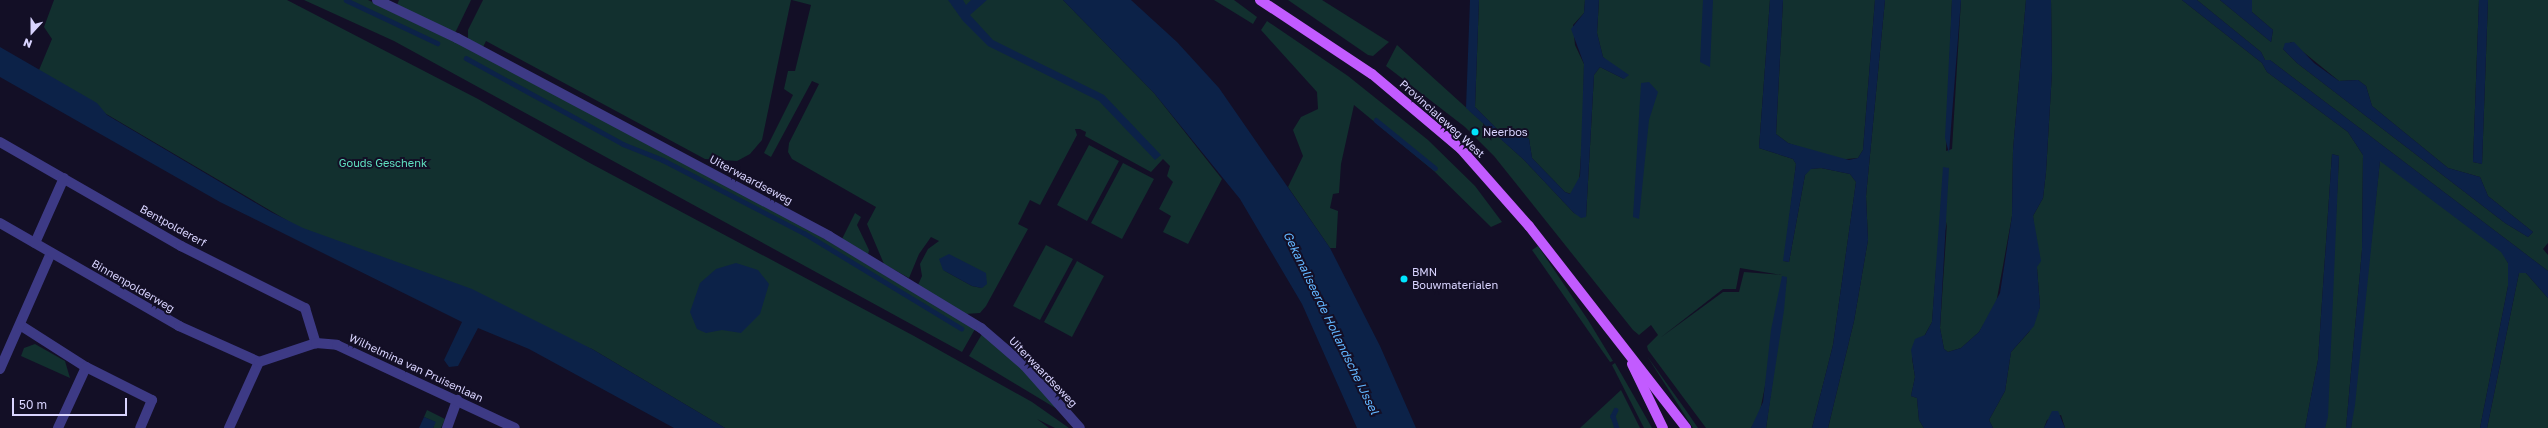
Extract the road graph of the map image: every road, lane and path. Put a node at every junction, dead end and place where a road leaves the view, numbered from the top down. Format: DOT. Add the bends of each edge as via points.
graph roads {
  1 [pos="377,0"];
  2 [pos="1260,0"];
  3 [pos="0,142"];
  4 [pos="64,178"];
  5 [pos="0,223"];
  6 [pos="35,243"];
  7 [pos="51,253"];
  8 [pos="20,325"];
  9 [pos="316,343"];
  10 [pos="1623,346"];
  11 [pos="259,362"];
  12 [pos="86,367"];
  13 [pos="0,369"];
  14 [pos="457,400"];
  15 [pos="58,428"];
  16 [pos="140,428"];
  17 [pos="229,428"];
  18 [pos="447,428"];
  19 [pos="515,428"];
  20 [pos="1080,428"];
  21 [pos="1663,428"];
  22 [pos="1686,428"];
  1 -- 20 [label="street, Uiterwaardseweg" via="464,42 822,232 981,328 1024,365"];
  2 -- 10 [label="main road, Provincialeweg West" via="1372,74 1461,149 1529,226"];
  3 -- 4 [label="street, Bentpoldererf"];
  4 -- 6 [label="street"];
  4 -- 9 [label="street, Bentpoldererf" via="181,246 305,308"];
  5 -- 6 [label="street, Binnenpolderweg"];
  6 -- 7 [label="street, Binnenpolderweg"];
  7 -- 8 [label="street"];
  7 -- 11 [label="street, Binnenpolderweg" via="179,326"];
  8 -- 12 [label="street"];
  8 -- 13 [label="street"];
  9 -- 11 [label="street, Wilhelmina van Pruisenlaan"];
  9 -- 14 [label="street, Wilhelmina van Pruisenlaan" via="337,345"];
  10 -- 21 [label="main road, Provincialeweg West"];
  10 -- 22 [label="main road, Provincialeweg West"];
  11 -- 17 [label="street"];
  12 -- 15 [label="street"];
  12 -- 16 [label="street" via="152,400"];
  14 -- 18 [label="street"];
  14 -- 19 [label="street, Wilhelmina van Pruisenlaan"];
}
